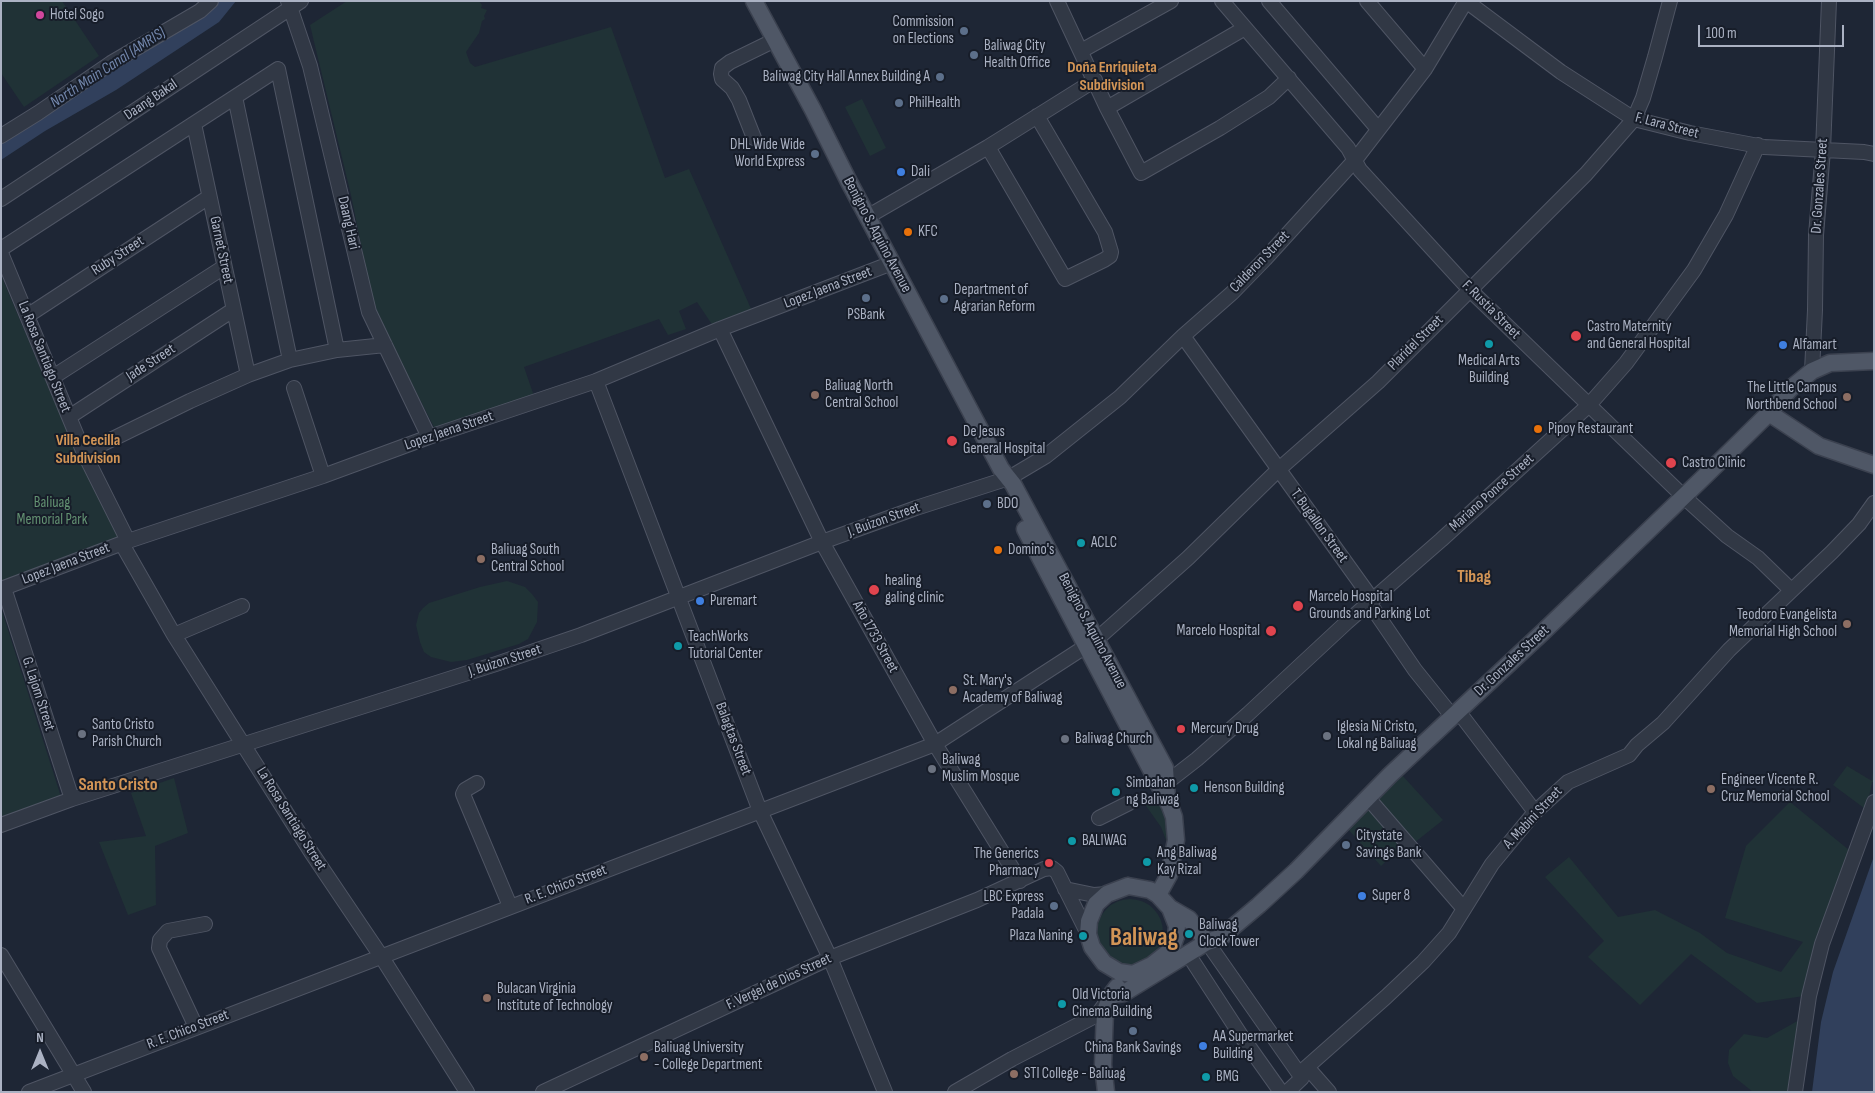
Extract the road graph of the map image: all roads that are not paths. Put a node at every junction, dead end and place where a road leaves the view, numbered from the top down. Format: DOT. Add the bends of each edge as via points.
graph roads {
  1 [pos="211,1"];
  2 [pos="754,1"];
  3 [pos="1057,1"];
  4 [pos="1171,1"];
  5 [pos="1222,1"];
  6 [pos="1269,1"];
  7 [pos="1466,1"];
  8 [pos="1670,1"];
  9 [pos="1829,1"];
  10 [pos="1369,2"];
  11 [pos="293,3"];
  12 [pos="1245,28"];
  13 [pos="775,40"];
  14 [pos="1081,51"];
  15 [pos="1425,69"];
  16 [pos="1289,78"];
  17 [pos="1095,80"];
  18 [pos="235,97"];
  19 [pos="1107,108"];
  20 [pos="1037,116"];
  21 [pos="1634,119"];
  22 [pos="194,124"];
  23 [pos="1378,129"];
  24 [pos="1,136"];
  25 [pos="754,138"];
  26 [pos="1758,145"];
  27 [pos="988,147"];
  28 [pos="1823,150"];
  29 [pos="1874,154"];
  30 [pos="1355,160"];
  31 [pos="210,197"];
  32 [pos="1,199"];
  33 [pos="867,218"];
  34 [pos="1,251"];
  35 [pos="892,263"];
  36 [pos="224,266"];
  37 [pos="1470,290"];
  38 [pos="233,310"];
  39 [pos="27,316"];
  40 [pos="720,329"];
  41 [pos="1183,336"];
  42 [pos="385,345"];
  43 [pos="337,350"];
  44 [pos="290,360"];
  45 [pos="1874,361"];
  46 [pos="1812,371"];
  47 [pos="248,376"];
  48 [pos="53,377"];
  49 [pos="596,381"];
  50 [pos="294,388"];
  51 [pos="1589,405"];
  52 [pos="1768,413"];
  53 [pos="69,417"];
  54 [pos="429,437"];
  55 [pos="84,453"];
  56 [pos="1874,465"];
  57 [pos="1278,470"];
  58 [pos="323,476"];
  59 [pos="1004,476"];
  60 [pos="1683,496"];
  61 [pos="1874,503"];
  62 [pos="125,542"];
  63 [pos="822,542"];
  64 [pos="3,588"];
  65 [pos="1791,590"];
  66 [pos="678,597"];
  67 [pos="1370,601"];
  68 [pos="242,606"];
  69 [pos="174,635"];
  70 [pos="1091,642"];
  71 [pos="1456,714"];
  72 [pos="244,744"];
  73 [pos="935,744"];
  74 [pos="477,783"];
  75 [pos="1165,790"];
  76 [pos="1368,798"];
  77 [pos="72,799"];
  78 [pos="1874,802"];
  79 [pos="1129,803"];
  80 [pos="760,811"];
  81 [pos="1535,812"];
  82 [pos="1099,818"];
  83 [pos="1,825"];
  84 [pos="1020,881"];
  85 [pos="1065,889"];
  86 [pos="1107,894"];
  87 [pos="1158,894"];
  88 [pos="510,906"];
  89 [pos="1170,908"];
  90 [pos="1464,909"];
  91 [pos="205,924"];
  92 [pos="1088,934"];
  93 [pos="1208,942"];
  94 [pos="1188,954"];
  95 [pos="1,955"];
  96 [pos="380,956"];
  97 [pos="830,958"];
  98 [pos="1099,958"];
  99 [pos="1140,972"];
  100 [pos="1111,995"];
  101 [pos="196,1027"];
  102 [pos="1303,1073"];
  103 [pos="74,1074"];
  104 [pos="29,1092"];
  105 [pos="84,1092"];
  106 [pos="467,1092"];
  107 [pos="542,1092"];
  108 [pos="885,1092"];
  109 [pos="955,1092"];
  110 [pos="1106,1092"];
  111 [pos="1280,1092"];
  112 [pos="1287,1092"];
  113 [pos="1329,1092"];
  114 [pos="1795,1092"];
  1 -- 24 [label="street"];
  2 -- 13 [label="main road, Benigno S. Aquino Avenue"];
  3 -- 14 [label="street"];
  4 -- 14 [label="street"];
  5 -- 12 [label="street, F. Rustia Street"];
  6 -- 23 [label="street"];
  7 -- 15 [label="street, Calderon Street"];
  7 -- 21 [label="street, F. Lara Street" via="1562,72"];
  8 -- 21 [label="street, Plaridel Street"];
  9 -- 28 [label="street, Dr. Gonzales Street"];
  10 -- 15 [label="street"];
  11 -- 32 [label="street, Daang Bakal"];
  11 -- 42 [label="street, Daang Hari" via="369,312"];
  12 -- 16 [label="street, F. Rustia Street"];
  12 -- 19 [label="street"];
  13 -- 25 [label="street" via="722,68 722,79 739,100"];
  13 -- 33 [label="main road, Benigno S. Aquino Avenue"];
  14 -- 17 [label="street"];
  15 -- 23 [label="street, Calderon Street"];
  16 -- 19 [label="street" via="1269,97 1140,173"];
  16 -- 30 [label="street, F. Rustia Street"];
  17 -- 19 [label="street"];
  17 -- 20 [label="street"];
  18 -- 22 [label="street"];
  18 -- 43 [label="street" via="278,69"];
  18 -- 44 [label="street"];
  20 -- 27 [label="street"];
  20 -- 27 [label="street" via="1105,232 1111,252 1104,260 1066,279"];
  21 -- 26 [label="street, F. Lara Street"];
  21 -- 37 [label="street, Plaridel Street" via="1586,174"];
  22 -- 31 [label="street, Garnet Street"];
  22 -- 34 [label="street"];
  23 -- 30 [label="street, Calderon Street"];
  26 -- 28 [label="street, F. Lara Street"];
  26 -- 51 [label="street, Mariano Ponce Street" via="1726,214 1694,270 1626,363"];
  27 -- 33 [label="street"];
  28 -- 29 [label="street, F. Lara Street"];
  28 -- 46 [label="street, Dr. Gonzales Street" via="1816,235"];
  30 -- 37 [label="street, F. Rustia Street" via="1360,170"];
  30 -- 41 [label="street, Calderon Street" via="1232,293"];
  31 -- 36 [label="street, Garnet Street"];
  31 -- 39 [label="street, Ruby Street"];
  33 -- 35 [label="main road, Benigno S. Aquino Avenue"];
  34 -- 39 [label="street, La Rosa Santiago Street"];
  35 -- 40 [label="street, Lopez Jaena Street"];
  35 -- 59 [label="main road, Benigno S. Aquino Avenue"];
  36 -- 38 [label="street, Garnet Street"];
  36 -- 48 [label="street"];
  37 -- 51 [label="street, F. Rustia Street"];
  37 -- 57 [label="street, Plaridel Street" via="1378,382"];
  38 -- 47 [label="street, Garnet Street"];
  38 -- 53 [label="street, Jade Street"];
  39 -- 48 [label="street, La Rosa Santiago Street"];
  40 -- 49 [label="street, Lopez Jaena Street"];
  40 -- 63 [label="street, Año 1733 Street"];
  41 -- 57 [label="street, T. Bugallon Street"];
  41 -- 59 [label="street, Calderon Street" via="1120,397 1046,456"];
  42 -- 43 [label="street"];
  42 -- 54 [label="street, Daang Hari"];
  43 -- 44 [label="street"];
  44 -- 47 [label="street"];
  45 -- 46 [label="main road, Dr. Gonzales Street" via="1830,363"];
  46 -- 52 [label="main road, Dr. Gonzales Street"];
  47 -- 55 [label="street"];
  48 -- 53 [label="street, La Rosa Santiago Street"];
  49 -- 54 [label="street, Lopez Jaena Street"];
  49 -- 66 [label="street, Balagtas Street"];
  50 -- 58 [label="street"];
  51 -- 60 [label="street, F. Rustia Street"];
  51 -- 67 [label="street, Mariano Ponce Street"];
  52 -- 56 [label="main road" via="1819,446"];
  52 -- 60 [label="main road, Dr. Gonzales Street"];
  53 -- 55 [label="street, La Rosa Santiago Street"];
  54 -- 58 [label="street, Lopez Jaena Street"];
  55 -- 62 [label="street, La Rosa Santiago Street"];
  57 -- 67 [label="street, T. Bugallon Street"];
  57 -- 70 [label="street, Plaridel Street" via="1188,558"];
  58 -- 62 [label="street, Lopez Jaena Street"];
  59 -- 63 [label="street, J. Buizon Street"];
  59 -- 70 [label="main road, Benigno S. Aquino Avenue" via="1004,489"];
  60 -- 65 [label="street, F. Rustia Street"];
  60 -- 71 [label="main road, Dr. Gonzales Street"];
  61 -- 65 [label="street, A. Mabini Street" via="1859,524"];
  62 -- 64 [label="street, Lopez Jaena Street"];
  62 -- 69 [label="street, La Rosa Santiago Street"];
  63 -- 66 [label="street, J. Buizon Street"];
  63 -- 73 [label="street, Año 1733 Street"];
  64 -- 77 [label="street, G. Lajom Street"];
  65 -- 81 [label="street, A. Mabini Street" via="1629,755 1568,782"];
  66 -- 72 [label="street, J. Buizon Street" via="496,664"];
  66 -- 80 [label="street, Balagtas Street"];
  67 -- 71 [label="street, T. Bugallon Street" via="1415,670"];
  67 -- 75 [label="street, Mariano Ponce Street"];
  68 -- 69 [label="street"];
  69 -- 72 [label="street, La Rosa Santiago Street"];
  70 -- 73 [label="street, R. E. Chico Street"];
  70 -- 75 [label="main road, Benigno S. Aquino Avenue"];
  71 -- 76 [label="main road, Dr. Gonzales Street"];
  71 -- 81 [label="street, T. Bugallon Street"];
  72 -- 77 [label="street, J. Buizon Street"];
  72 -- 96 [label="street, La Rosa Santiago Street"];
  73 -- 80 [label="street, R. E. Chico Street"];
  73 -- 84 [label="street, Año 1733 Street"];
  74 -- 88 [label="street" via="465,790 464,798"];
  75 -- 87 [label="main road, Benigno S. Aquino Avenue" via="1174,817 1176,840 1169,875"];
  76 -- 90 [label="street"];
  76 -- 93 [label="main road, Dr. Gonzales Street" via="1296,871 1220,938"];
  77 -- 83 [label="street, J. Buizon Street"];
  78 -- 114 [label="street" via="1822,944 1809,996"];
  79 -- 82 [label="street"];
  80 -- 88 [label="street, R. E. Chico Street"];
  80 -- 97 [label="street, Balagtas Street"];
  81 -- 90 [label="street, A. Mabini Street" via="1492,864"];
  84 -- 85 [label="street" via="1052,868"];
  84 -- 97 [label="street, F. Vergel de Dios Street"];
  85 -- 86 [label="street" via="1094,895"];
  85 -- 92 [label="street"];
  86 -- 87 [label="main road" via="1136,886"];
  86 -- 92 [label="main road" via="1096,904"];
  87 -- 89 [label="main road"];
  88 -- 96 [label="street, R. E. Chico Street"];
  89 -- 93 [label="main road" via="1189,919"];
  89 -- 99 [label="main road" via="1177,926 1173,946 1164,957"];
  90 -- 102 [label="street, A. Mabini Street" via="1449,933 1423,962"];
  91 -- 101 [label="street" via="168,931 160,940 159,948"];
  92 -- 98 [label="main road"];
  93 -- 94 [label="main road, Dr. Gonzales Street"];
  93 -- 102 [label="street"];
  94 -- 100 [label="main road, Dr. Gonzales Street" via="1124,993"];
  94 -- 111 [label="street"];
  95 -- 103 [label="street"];
  96 -- 101 [label="street, R. E. Chico Street"];
  96 -- 106 [label="street, La Rosa Santiago Street"];
  97 -- 107 [label="street, F. Vergel de Dios Street"];
  97 -- 108 [label="street, Balagtas Street"];
  98 -- 99 [label="main road" via="1119,972"];
  98 -- 100 [label="main road" via="1099,967"];
  99 -- 100 [label="main road" via="1119,985"];
  100 -- 109 [label="street" via="1097,1015"];
  100 -- 110 [label="main road" via="1105,1013"];
  101 -- 103 [label="street, R. E. Chico Street"];
  102 -- 112 [label="street, A. Mabini Street"];
  102 -- 113 [label="street"];
  103 -- 104 [label="street, R. E. Chico Street"];
  103 -- 105 [label="street"];
}
